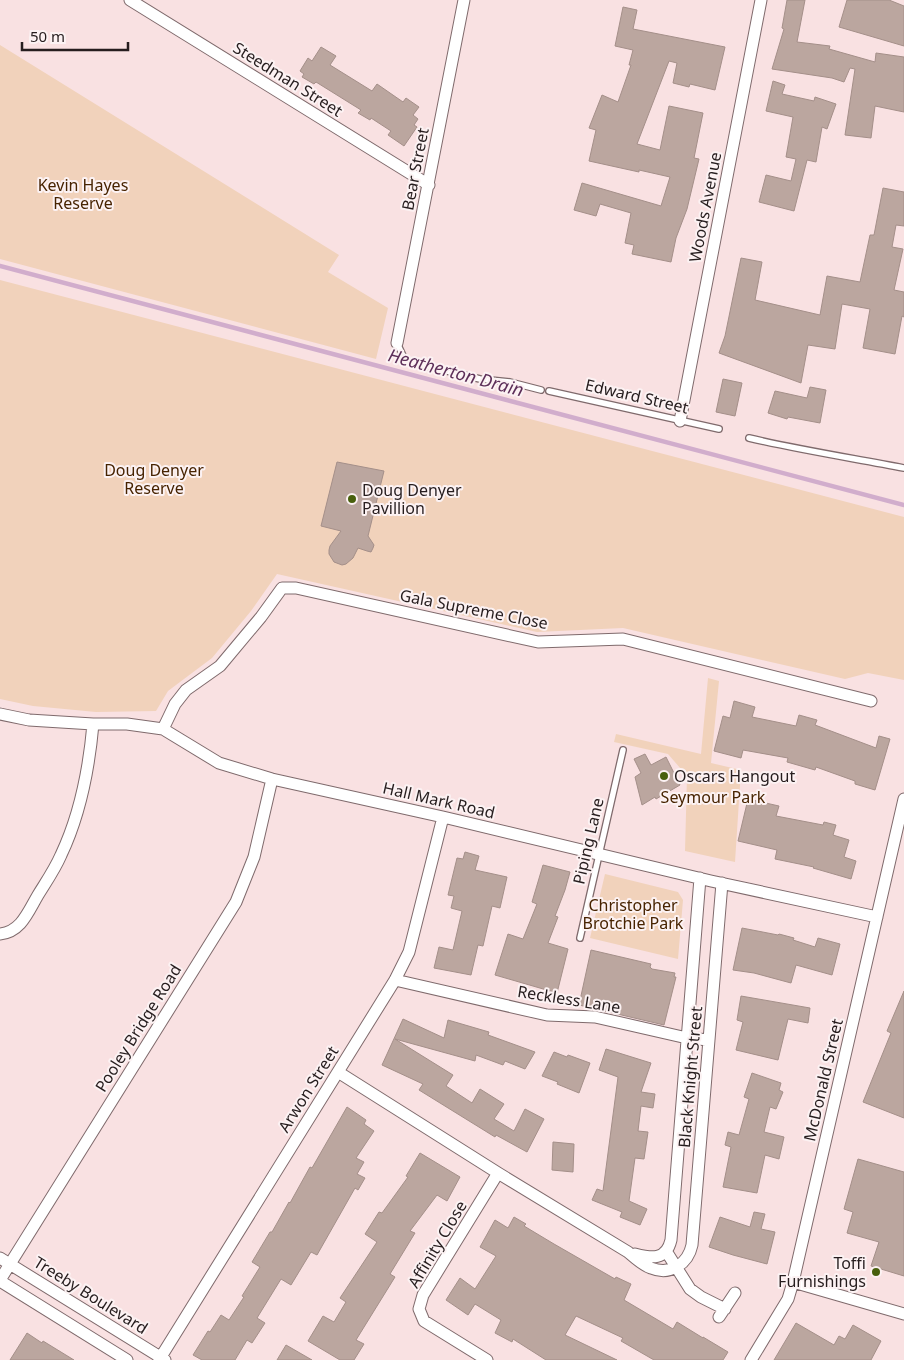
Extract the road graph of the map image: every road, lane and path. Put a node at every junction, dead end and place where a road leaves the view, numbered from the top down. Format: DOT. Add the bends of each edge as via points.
graph roads {
  1 [pos="130,0"];
  2 [pos="464,0"];
  3 [pos="761,0"];
  4 [pos="429,185"];
  5 [pos="398,343"];
  6 [pos="541,390"];
  7 [pos="549,391"];
  8 [pos="680,420"];
  9 [pos="719,430"];
  10 [pos="749,438"];
  11 [pos="904,468"];
  12 [pos="871,701"];
  13 [pos="0,714"];
  14 [pos="93,724"];
  15 [pos="162,729"];
  16 [pos="624,750"];
  17 [pos="272,779"];
  18 [pos="904,799"];
  19 [pos="442,817"];
  20 [pos="600,854"];
  21 [pos="700,878"];
  22 [pos="722,883"];
  23 [pos="877,917"];
  24 [pos="0,936"];
  25 [pos="580,938"];
  26 [pos="395,980"];
  27 [pos="686,1038"];
  28 [pos="709,1040"];
  29 [pos="338,1072"];
  30 [pos="498,1173"];
  31 [pos="666,1251"];
  32 [pos="628,1252"];
  33 [pos="5,1261"];
  34 [pos="676,1268"];
  35 [pos="0,1281"];
  36 [pos="793,1282"];
  37 [pos="735,1293"];
  38 [pos="904,1314"];
  39 [pos="162,1359"];
  40 [pos="127,1360"];
  41 [pos="487,1360"];
  42 [pos="751,1360"];
  1 -- 4 [label="street, Steedman Street"];
  2 -- 4 [label="street, Bear Street"];
  3 -- 8 [label="street, Woods Avenue"];
  4 -- 5 [label="street, Bear Street"];
  5 -- 6 [label="lane" via="404,358 410,362"];
  7 -- 8 [label="lane, Edward Street"];
  8 -- 9 [label="lane, Edward Street"];
  10 -- 11 [label="lane"];
  12 -- 15 [label="street, Gala Supreme Close" via="623,639 538,642 296,588 282,588 220,666 186,690"];
  13 -- 14 [label="street, Hall Mark Road" via="29,720"];
  14 -- 15 [label="street, Hall Mark Road"];
  14 -- 24 [label="street" via="91,749 75,823 61,856 23,921 14,930"];
  15 -- 17 [label="street, Hall Mark Road" via="219,763"];
  16 -- 20 [label="lane, Piping Lane"];
  17 -- 19 [label="street, Hall Mark Road"];
  17 -- 33 [label="street, Pooley Bridge Road" via="254,857 236,902"];
  18 -- 23 [label="street, McDonald Street"];
  19 -- 20 [label="street, Hall Mark Road"];
  19 -- 26 [label="street, Arwon Street" via="409,952"];
  20 -- 21 [label="street, Hall Mark Road"];
  20 -- 25 [label="lane, Piping Lane"];
  21 -- 22 [label="street, Hall Mark Road"];
  21 -- 27 [label="street, Black Knight Street"];
  22 -- 23 [label="street, Hall Mark Road"];
  22 -- 28 [label="street, Black Knight Street"];
  23 -- 36 [label="street, McDonald Street"];
  26 -- 27 [label="street, Reckless Lane" via="547,1015 595,1017"];
  26 -- 29 [label="street, Arwon Street"];
  27 -- 28 [label="street, Reckless Lane"];
  27 -- 31 [label="street, Black Knight Street" via="671,1238"];
  28 -- 34 [label="street, Black Knight Street" via="692,1245 687,1258"];
  29 -- 30 [label="street"];
  29 -- 39 [label="street, Arwon Street"];
  30 -- 32 [label="street"];
  30 -- 41 [label="street, Affinity Close" via="423,1295 419,1309 424,1321"];
  31 -- 32 [label="street" via="654,1258"];
  31 -- 34 [label="street"];
  32 -- 34 [label="street" via="652,1269 665,1271"];
  33 -- 35 [label="street, Pooley Bridge Road"];
  33 -- 39 [label="street, Treeby Boulevard"];
  34 -- 37 [label="street" via="693,1292 722,1313"];
  35 -- 40 [label="street"];
  36 -- 38 [label="street"];
  36 -- 42 [label="street, McDonald Street" via="788,1299"];
}
